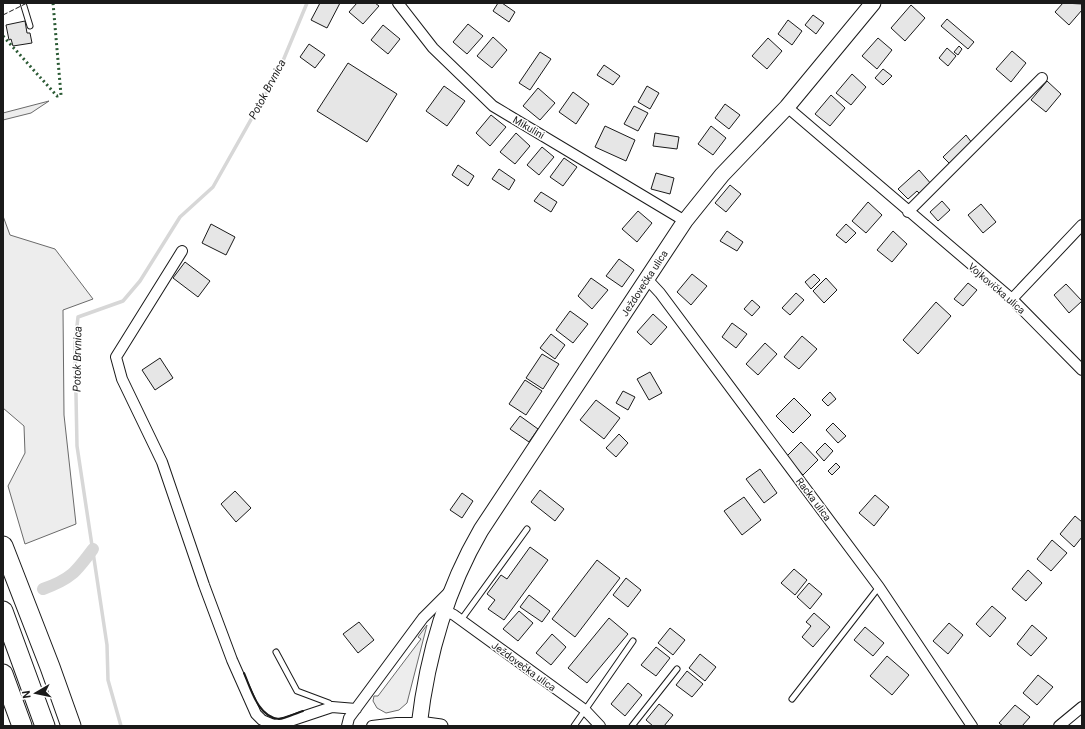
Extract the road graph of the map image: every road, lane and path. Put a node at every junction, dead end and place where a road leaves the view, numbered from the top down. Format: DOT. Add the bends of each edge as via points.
graph roads {
  1 [pos="23,3"];
  2 [pos="398,3"];
  3 [pos="873,3"];
  4 [pos="30,26"];
  5 [pos="1042,78"];
  6 [pos="787,107"];
  7 [pos="908,212"];
  8 [pos="685,221"];
  9 [pos="1082,225"];
  10 [pos="182,251"];
  11 [pos="647,279"];
  12 [pos="1012,299"];
  13 [pos="1082,370"];
  14 [pos="527,529"];
  15 [pos="3,546"];
  16 [pos="878,587"];
  17 [pos="451,590"];
  18 [pos="444,610"];
  19 [pos="3,611"];
  20 [pos="461,620"];
  21 [pos="633,641"];
  22 [pos="276,652"];
  23 [pos="50,667"];
  24 [pos="677,669"];
  25 [pos="3,674"];
  26 [pos="792,700"];
  27 [pos="332,707"];
  28 [pos="1082,707"];
  29 [pos="356,709"];
  30 [pos="585,710"];
  31 [pos="419,724"];
  32 [pos="22,726"];
  33 [pos="45,726"];
  34 [pos="71,726"];
  35 [pos="82,726"];
  36 [pos="347,726"];
  37 [pos="372,726"];
  38 [pos="441,726"];
  39 [pos="574,726"];
  40 [pos="600,726"];
  41 [pos="632,726"];
  42 [pos="972,726"];
  43 [pos="1059,726"];
  1 -- 4 [label="lane"];
  2 -- 8 [label="street, Mikulini" via="433,48 493,106"];
  3 -- 6 [label="main road, Ježdovečka ulica"];
  5 -- 7 [label="street"];
  6 -- 7 [label="street, Vojkovička ulica"];
  6 -- 8 [label="main road, Ježdovečka ulica" via="722,174"];
  7 -- 12 [label="street, Vojkovička ulica"];
  8 -- 11 [label="main road, Ježdovečka ulica"];
  9 -- 12 [label="street"];
  10 -- 27 [label="street" via="116,357 122,379 162,462 204,585 232,660 256,714 274,725 284,724"];
  11 -- 16 [label="street, Racka ulica"];
  11 -- 17 [label="main road, Ježdovečka ulica" via="481,530 464,559"];
  12 -- 13 [label="street, Vojkovička ulica"];
  14 -- 20 [label="lane"];
  15 -- 23 [label="highway"];
  16 -- 26 [label="lane"];
  16 -- 42 [label="street, Racka ulica"];
  17 -- 18 [label="main road, Ježdovečka ulica"];
  17 -- 29 [label="street, Ježdovečka ulica" via="423,618"];
  18 -- 20 [label="street, Ježdovečka ulica"];
  18 -- 31 [label="main road, Ježdovečka ulica" via="428,671"];
  19 -- 33 [label="highway"];
  20 -- 30 [label="street, Ježdovečka ulica"];
  21 -- 30 [label="lane"];
  22 -- 27 [label="lane" via="297,691 325,701"];
  23 -- 34 [label="highway"];
  23 -- 35 [label="highway" via="64,683"];
  24 -- 41 [label="lane"];
  25 -- 32 [label="highway"];
  27 -- 29 [label="street"];
  28 -- 43 [label="street"];
  29 -- 36 [label="street, Ježdovečka ulica"];
  30 -- 39 [label="lane"];
  30 -- 40 [label="street, Ježdovečka ulica"];
  31 -- 37 [label="street"];
  31 -- 38 [label="street"];
}
